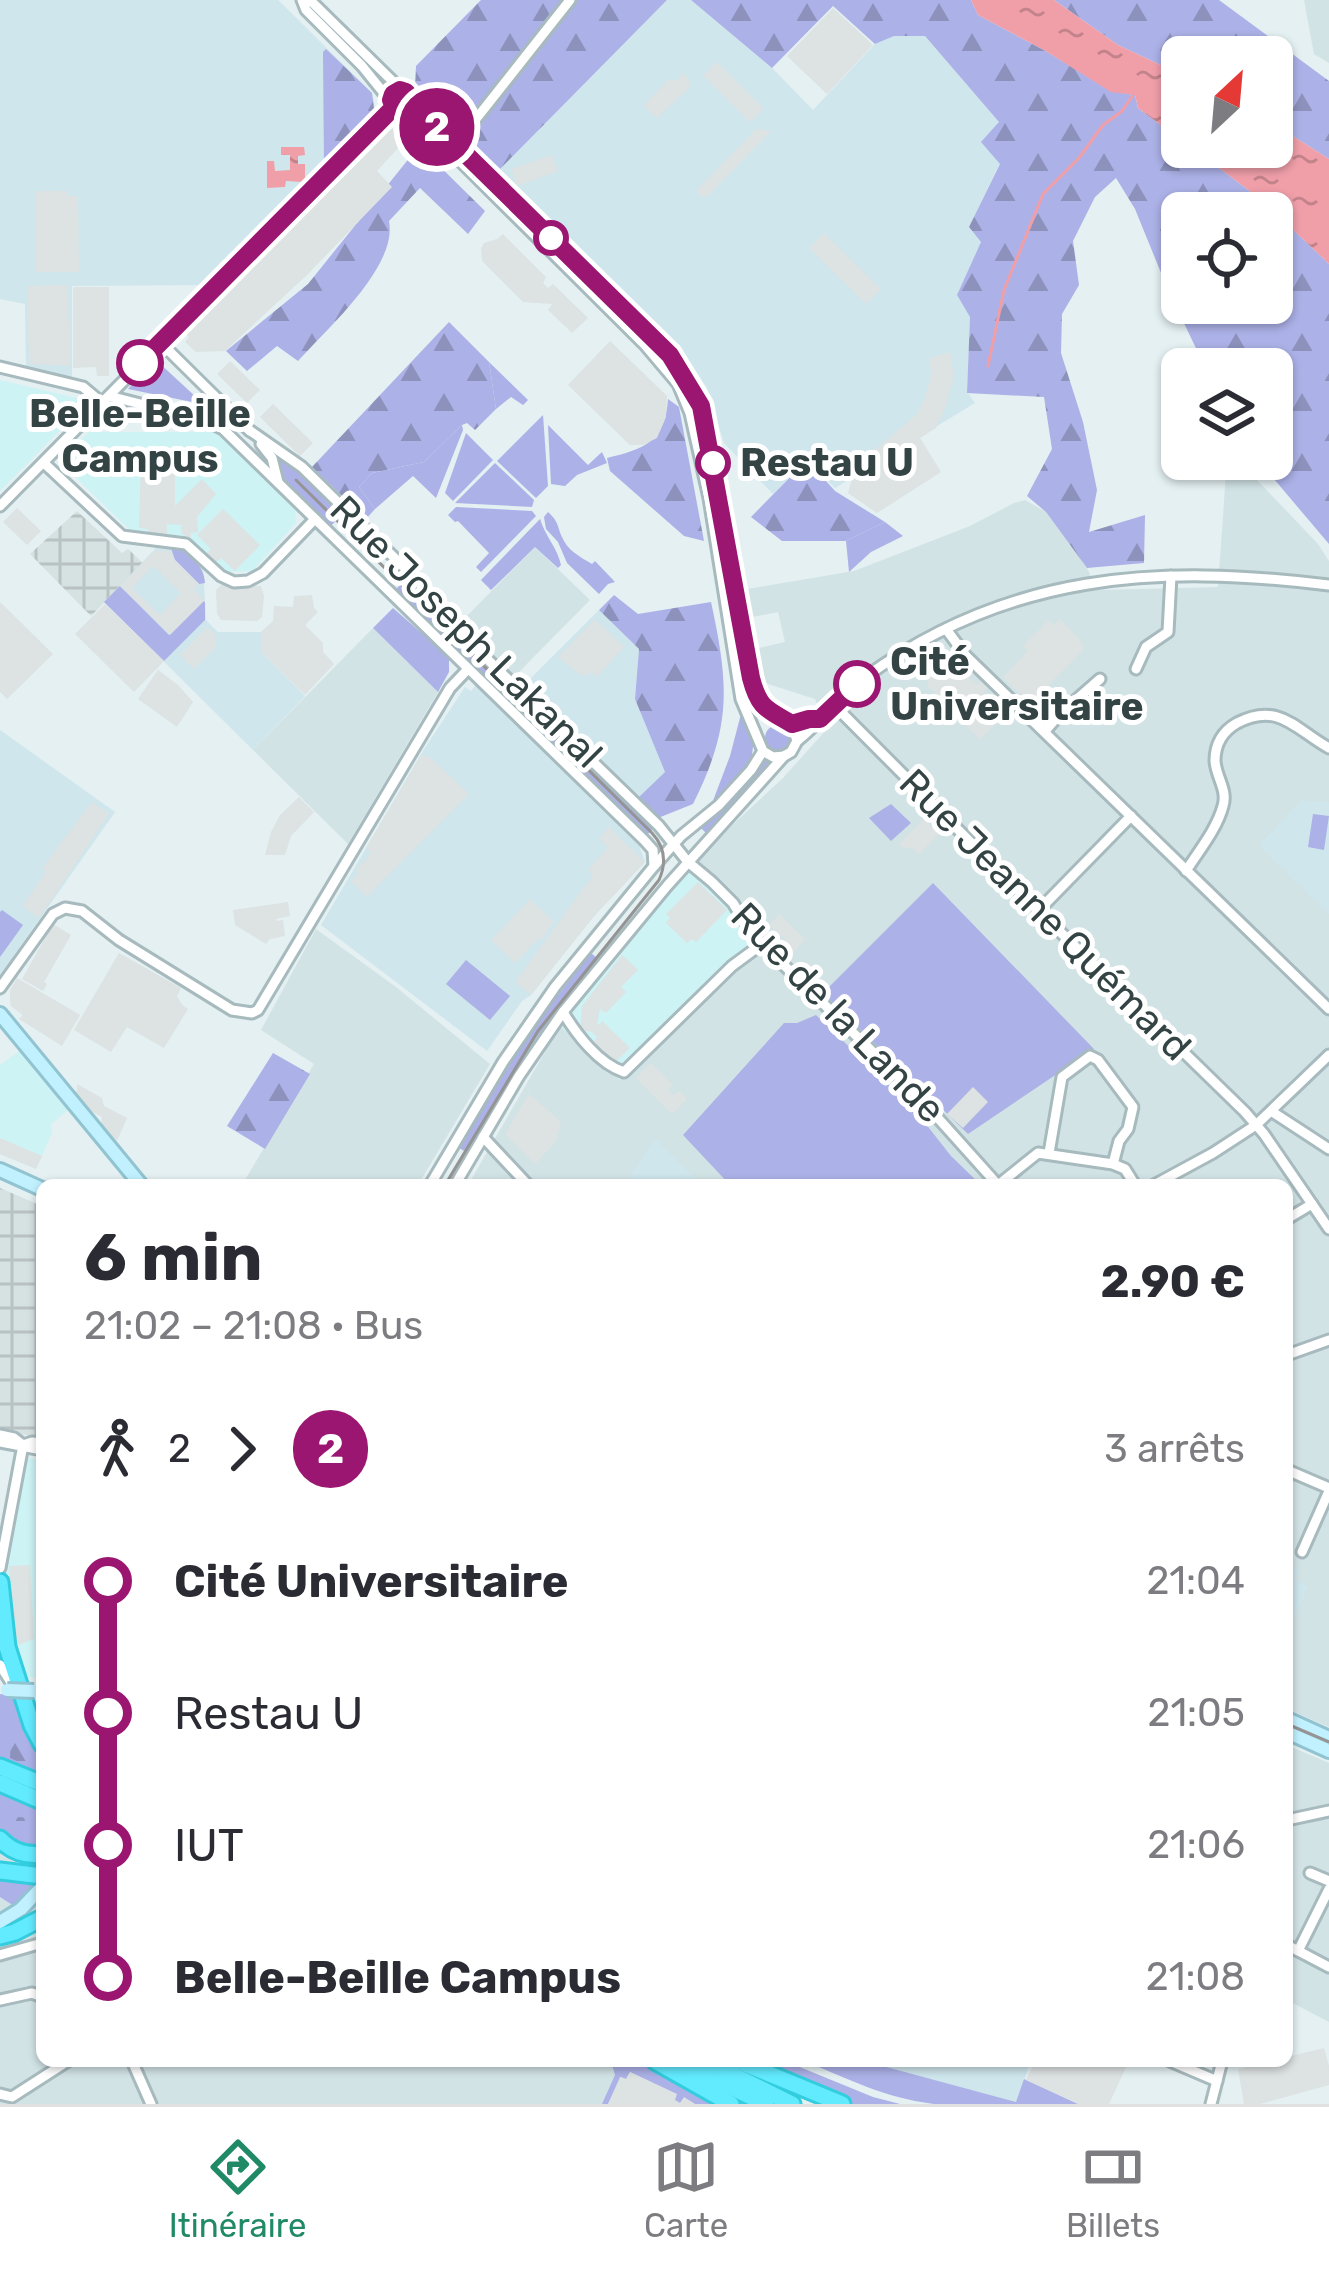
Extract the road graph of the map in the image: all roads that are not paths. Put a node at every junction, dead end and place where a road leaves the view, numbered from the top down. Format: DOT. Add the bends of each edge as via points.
graph roads {
  1 [pos="305,0"];
  2 [pos="570,0"];
  3 [pos="407,93"];
  4 [pos="394,106"];
  5 [pos="459,148"];
  6 [pos="161,343"];
  7 [pos="0,367"];
  8 [pos="106,399"];
  9 [pos="249,430"];
  10 [pos="44,463"];
  11 [pos="278,482"];
  12 [pos="0,506"];
  13 [pos="315,519"];
  14 [pos="1171,576"];
  15 [pos="1329,585"];
  16 [pos="946,629"];
  17 [pos="469,669"];
  18 [pos="1136,669"];
  19 [pos="1100,679"];
  20 [pos="834,705"];
  21 [pos="820,719"];
  22 [pos="787,722"];
  23 [pos="1046,731"];
  24 [pos="758,737"];
  25 [pos="797,741"];
  26 [pos="1329,748"];
  27 [pos="763,751"];
  28 [pos="784,756"];
  29 [pos="1131,816"];
  30 [pos="675,844"];
  31 [pos="656,858"];
  32 [pos="688,862"];
  33 [pos="1186,871"];
  34 [pos="1040,910"];
  35 [pos="762,944"];
  36 [pos="0,988"];
  37 [pos="1329,1009"];
  38 [pos="563,1012"];
  39 [pos="0,1014"];
  40 [pos="552,1028"];
  41 [pos="573,1031"];
  42 [pos="1329,1055"];
  43 [pos="1271,1111"];
  44 [pos="1256,1125"];
  45 [pos="483,1137"];
  46 [pos="1329,1149"];
  47 [pos="1049,1153"];
  48 [pos="1113,1164"];
  49 [pos="0,1170"];
  50 [pos="136,1179"];
  51 [pos="434,1179"];
  52 [pos="458,1179"];
  53 [pos="524,1179"];
  54 [pos="993,1179"];
  55 [pos="1005,1179"];
  56 [pos="1131,1179"];
  57 [pos="1169,1179"];
  58 [pos="36,1186"];
  59 [pos="1312,1204"];
  60 [pos="1293,1215"];
  61 [pos="1329,1228"];
  62 [pos="1329,1340"];
  63 [pos="1293,1353"];
  64 [pos="0,1438"];
  65 [pos="23,1445"];
  66 [pos="36,1446"];
  67 [pos="1293,1473"];
  68 [pos="1329,1489"];
  69 [pos="1302,1552"];
  70 [pos="0,1568"];
  71 [pos="0,1582"];
  72 [pos="0,1665"];
  73 [pos="4,1690"];
  74 [pos="36,1691"];
  75 [pos="1293,1722"];
  76 [pos="32,1725"];
  77 [pos="36,1733"];
  78 [pos="1293,1735"];
  79 [pos="1329,1738"];
  80 [pos="1329,1750"];
  81 [pos="0,1767"];
  82 [pos="36,1782"];
  83 [pos="0,1783"];
  84 [pos="36,1798"];
  85 [pos="1329,1810"];
  86 [pos="1293,1819"];
  87 [pos="0,1839"];
  88 [pos="36,1854"];
  89 [pos="0,1870"];
  90 [pos="1310,1874"];
  91 [pos="36,1875"];
  92 [pos="1329,1885"];
  93 [pos="36,1893"];
  94 [pos="36,1921"];
  95 [pos="0,1922"];
  96 [pos="0,1936"];
  97 [pos="36,1945"];
  98 [pos="1293,1946"];
  99 [pos="1293,1949"];
  100 [pos="0,1955"];
  101 [pos="1329,1967"];
  102 [pos="36,1995"];
  103 [pos="0,2000"];
  104 [pos="59,2067"];
  105 [pos="135,2067"];
  106 [pos="666,2067"];
  107 [pos="689,2067"];
  108 [pos="717,2067"];
  109 [pos="754,2067"];
  110 [pos="1184,2067"];
  111 [pos="1220,2067"];
  112 [pos="765,2071"];
  113 [pos="1217,2081"];
  114 [pos="0,2094"];
  115 [pos="151,2104"];
  116 [pos="731,2104"];
  117 [pos="766,2104"];
  118 [pos="792,2104"];
  119 [pos="823,2104"];
  120 [pos="842,2104"];
  121 [pos="1210,2104"];
  1 -- 3 [label="street"];
  1 -- 4 [label="street"];
  2 -- 5 [label="street"];
  3 -- 4 [label="street" via="394,93"];
  3 -- 5 [label="street"];
  4 -- 6 [label="street"];
  4 -- 24 [label="street" via="444,145 678,384 709,498 739,688"];
  5 -- 22 [label="street" via="662,346 689,383 701,406 754,691 764,709"];
  6 -- 8 [label="street"];
  6 -- 9 [label="street, Rue Joseph Lakanal"];
  7 -- 8 [label="street"];
  8 -- 10 [label="street"];
  8 -- 11 [label="street" via="218,425"];
  9 -- 11 [label="street, Rue Joseph Lakanal"];
  9 -- 30 [label="street, Rue Joseph Lakanal" via="312,476"];
  10 -- 12 [label="street"];
  10 -- 13 [label="street" via="118,534 186,544 234,582 263,574"];
  11 -- 13 [label="street, Rue Joseph Lakanal"];
  13 -- 17 [label="street, Rue Joseph Lakanal"];
  14 -- 15 [label="street"];
  14 -- 16 [label="street" via="1030,595"];
  14 -- 18 [label="street" via="1168,632 1146,647"];
  16 -- 20 [label="street"];
  16 -- 23 [label="street"];
  17 -- 31 [label="street, Rue Joseph Lakanal"];
  17 -- 36 [label="street" via="450,688 261,1007 232,1010 74,908 53,914"];
  19 -- 23 [label="street"];
  20 -- 21 [label="street"];
  20 -- 34 [label="street, Rue Jeanne Quémard"];
  21 -- 22 [label="street"];
  21 -- 25 [label="street"];
  22 -- 24 [label="street" via="772,719"];
  22 -- 25 [label="street"];
  23 -- 29 [label="street"];
  24 -- 27 [label="street"];
  25 -- 28 [label="street"];
  26 -- 33 [label="street" via="1271,715 1228,729 1215,758 1223,807"];
  27 -- 28 [label="street"];
  27 -- 30 [label="street"];
  28 -- 32 [label="street"];
  29 -- 33 [label="street"];
  29 -- 34 [label="street"];
  30 -- 31 [label="street"];
  30 -- 32 [label="street, Rue de la Lande"];
  31 -- 32 [label="street"];
  31 -- 51 [label="street" via="526,1027"];
  32 -- 35 [label="street, Rue de la Lande" via="734,903"];
  32 -- 38 [label="street"];
  33 -- 37 [label="street"];
  34 -- 44 [label="street, Rue Jeanne Quémard"];
  35 -- 41 [label="street" via="624,1072"];
  35 -- 54 [label="street, Rue de la Lande"];
  38 -- 40 [label="street"];
  38 -- 41 [label="street"];
  39 -- 50 [label="street"];
  40 -- 41 [label="street"];
  40 -- 45 [label="street"];
  42 -- 43 [label="street"];
  43 -- 44 [label="street"];
  43 -- 46 [label="street"];
  44 -- 57 [label="street"];
  44 -- 59 [label="street, Rue Jeanne Quémard"];
  45 -- 52 [label="street"];
  45 -- 53 [label="street"];
  47 -- 48 [label="street"];
  47 -- 48 [label="street" via="1062,1077 1090,1056 1132,1107"];
  47 -- 55 [label="street" via="1034,1154"];
  48 -- 56 [label="street"];
  49 -- 58 [label="street"];
  59 -- 60 [label="street"];
  59 -- 61 [label="street, Rue Jeanne Quémard"];
  62 -- 63 [label="street"];
  64 -- 65 [label="street"];
  65 -- 66 [label="street"];
  65 -- 70 [label="street"];
  67 -- 68 [label="street"];
  68 -- 69 [label="street"];
  71 -- 76 [label="highway" via="7,1647"];
  72 -- 76 [label="street"];
  73 -- 74 [label="street, bridge"];
  75 -- 79 [label="street"];
  76 -- 77 [label="highway"];
  78 -- 80 [label="street"];
  81 -- 82 [label="highway"];
  83 -- 84 [label="highway"];
  85 -- 86 [label="street"];
  87 -- 88 [label="highway"];
  89 -- 91 [label="highway"];
  90 -- 92 [label="street"];
  92 -- 98 [label="street"];
  93 -- 95 [label="street"];
  94 -- 96 [label="highway"];
  97 -- 100 [label="street"];
  99 -- 101 [label="street"];
  102 -- 103 [label="street"];
  104 -- 114 [label="street" via="12,2097"];
  105 -- 115 [label="street"];
  106 -- 116 [label="highway"];
  107 -- 117 [label="highway"];
  108 -- 118 [label="highway"];
  109 -- 112 [label="highway"];
  110 -- 113 [label="street"];
  111 -- 113 [label="street"];
  112 -- 119 [label="highway"];
  112 -- 120 [label="highway"];
  113 -- 121 [label="street"];
}
